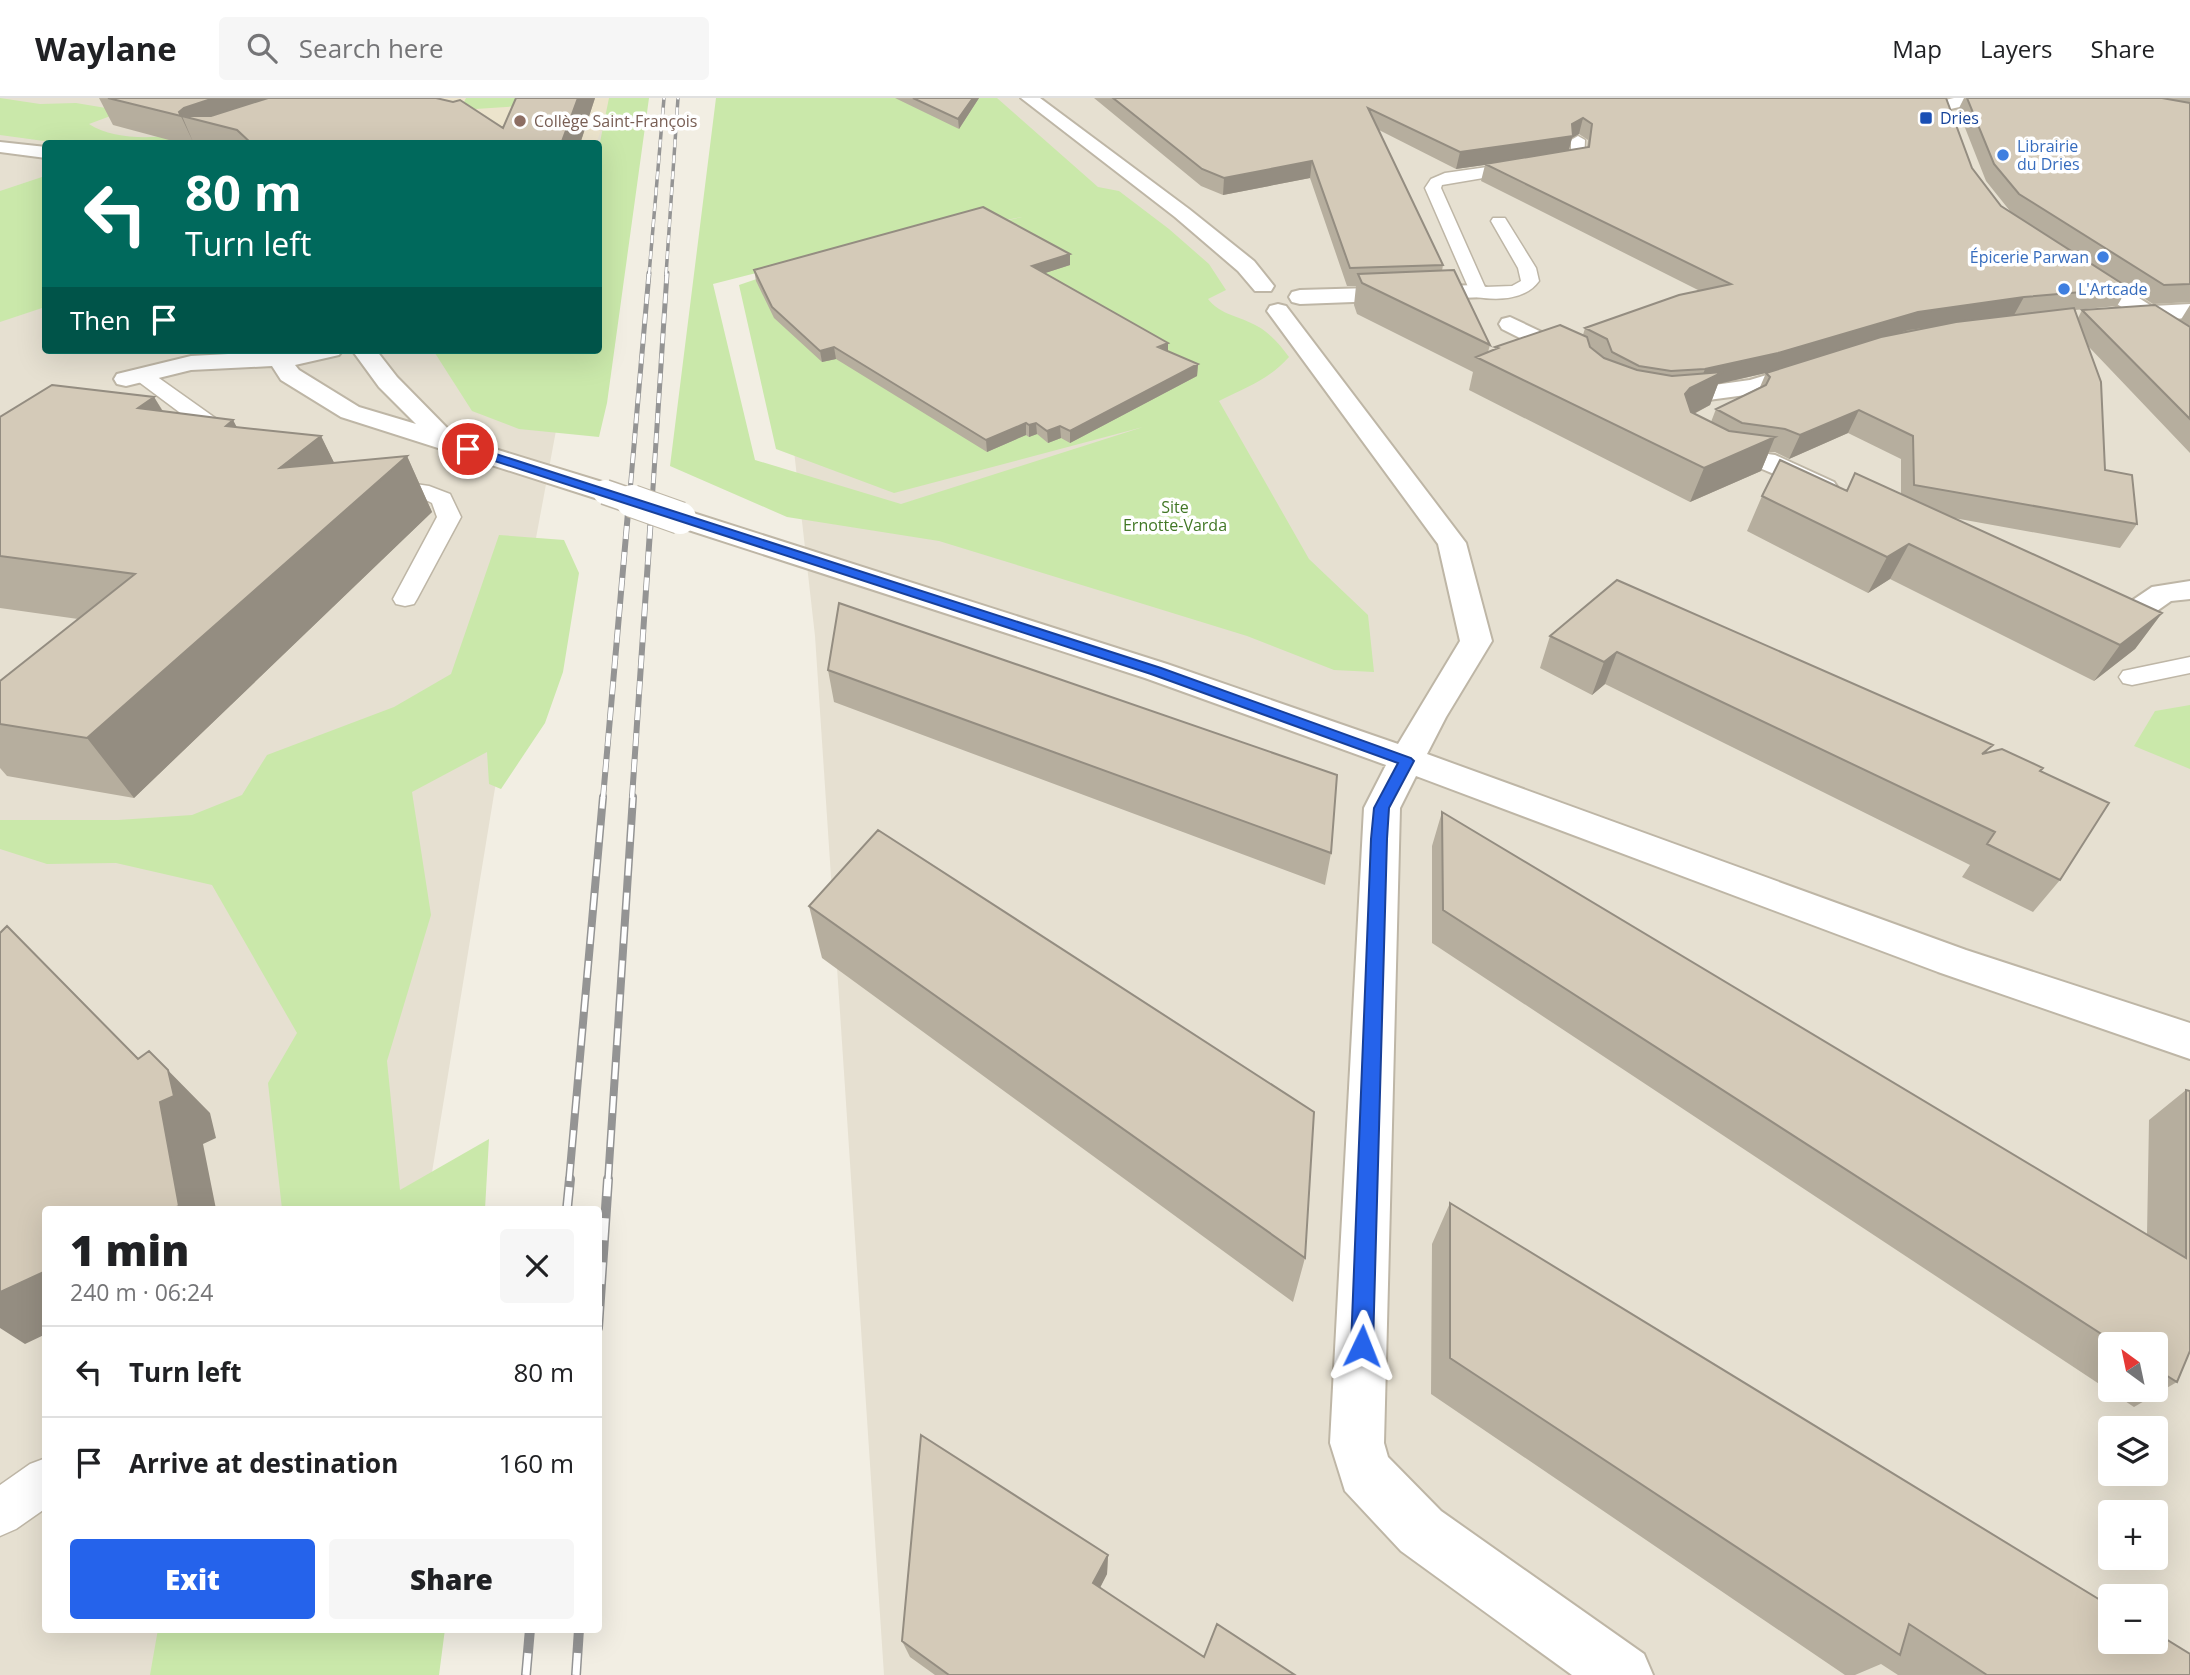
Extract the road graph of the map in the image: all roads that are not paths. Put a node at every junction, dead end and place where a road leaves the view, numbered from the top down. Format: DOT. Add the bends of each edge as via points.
graph roads {
  1 [pos="1029,98"];
  2 [pos="1976,98"];
  3 [pos="1944,101"];
  4 [pos="1955,128"];
  5 [pos="1578,140"];
  6 [pos="1,147"];
  7 [pos="42,152"];
  8 [pos="1499,221"];
  9 [pos="2068,262"];
  10 [pos="1478,292"];
  11 [pos="1268,300"];
  12 [pos="2190,312"];
  13 [pos="2146,314"];
  14 [pos="2094,316"];
  15 [pos="1510,324"];
  16 [pos="2190,341"];
  17 [pos="166,354"];
  18 [pos="275,354"];
  19 [pos="314,354"];
  20 [pos="367,354"];
  21 [pos="1829,363"];
  22 [pos="1592,376"];
  23 [pos="134,377"];
  24 [pos="388,382"];
  25 [pos="1753,387"];
  26 [pos="104,394"];
  27 [pos="1636,399"];
  28 [pos="334,402"];
  29 [pos="1710,418"];
  30 [pos="1690,439"];
  31 [pos="448,442"];
  32 [pos="250,454"];
  33 [pos="364,483"];
  34 [pos="1851,500"];
  35 [pos="2190,590"];
  36 [pos="405,599"];
  37 [pos="2076,603"];
  38 [pos="2190,665"];
  39 [pos="2132,677"];
  40 [pos="1406,761"];
  41 [pos="2190,1041"];
  42 [pos="42,1483"];
  43 [pos="0,1513"];
  44 [pos="1623,1675"];
  1 -- 11 [label="street" via="1246,267"];
  2 -- 3 [label="street"];
  3 -- 4 [label="street"];
  5 -- 10 [label="lane" via="1578,158 1436,182 1433,188"];
  6 -- 7 [label="street"];
  8 -- 10 [label="lane" via="1530,281 1517,290"];
  9 -- 13 [label="street"];
  10 -- 11 [label="street"];
  11 -- 40 [label="street" via="1452,543 1476,642"];
  12 -- 13 [label="street"];
  13 -- 14 [label="street"];
  13 -- 16 [label="street"];
  15 -- 22 [label="street" via="1592,365"];
  17 -- 23 [label="street"];
  18 -- 19 [label="street"];
  18 -- 23 [label="street" via="191,363"];
  18 -- 28 [label="street" via="290,375"];
  20 -- 24 [label="street"];
  21 -- 25 [label="street"];
  23 -- 26 [label="street"];
  23 -- 32 [label="lane"];
  24 -- 28 [label="street" via="387,392 378,398"];
  24 -- 31 [label="street"];
  25 -- 27 [label="street" via="1677,399"];
  25 -- 29 [label="street" via="1754,396"];
  28 -- 31 [label="street" via="351,412"];
  30 -- 34 [label="street" via="1726,456 1766,461"];
  31 -- 40 [label="street, bridge" via="1156,671"];
  33 -- 36 [label="lane" via="429,493 442,499 449,517"];
  35 -- 37 [label="street" via="2163,593 2126,618"];
  38 -- 39 [label="lane"];
  40 -- 41 [label="street" via="1952,961"];
  40 -- 44 [label="street" via="1382,808 1379,839 1357,1443 1364,1472 1421,1531"];
  42 -- 43 [label="lane"];
}
